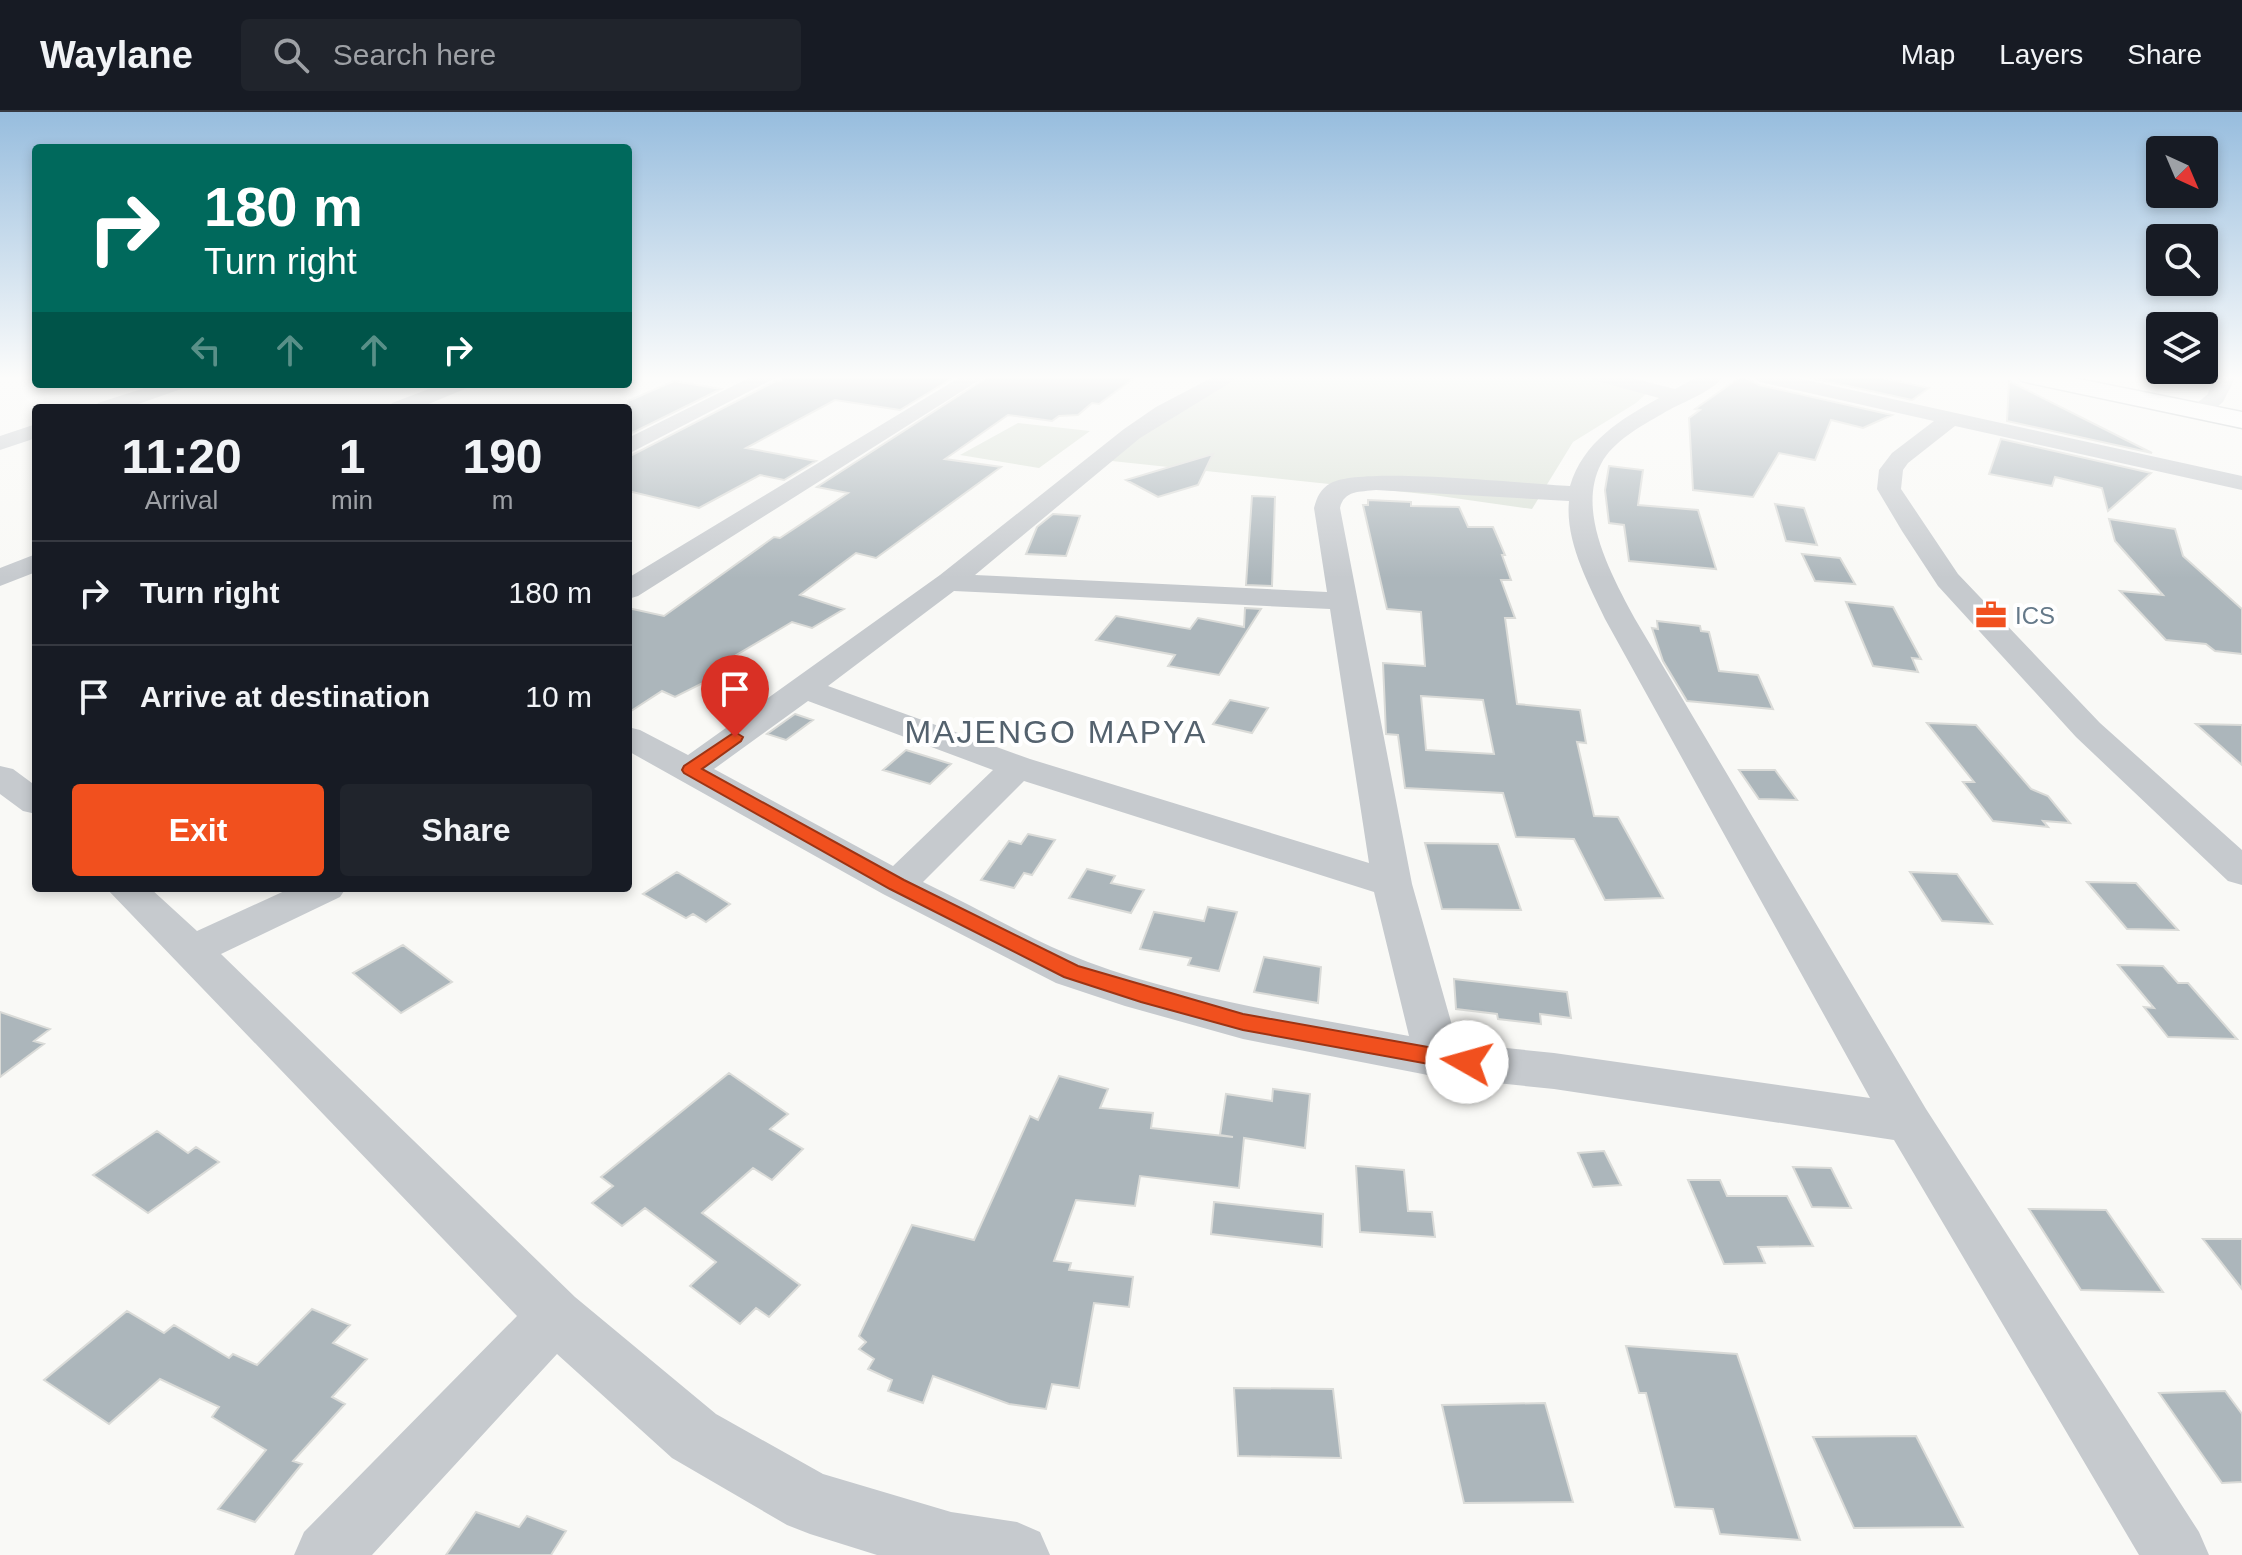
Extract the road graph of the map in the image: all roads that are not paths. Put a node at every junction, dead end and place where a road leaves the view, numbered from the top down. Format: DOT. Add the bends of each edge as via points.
graph roads {
  1 [pos="866,443"];
  2 [pos="1118,443"];
  3 [pos="1606,443"];
  4 [pos="1919,443"];
  5 [pos="2068,443"];
  6 [pos="2242,483"];
  7 [pos="1583,494"];
  8 [pos="32,564"];
  9 [pos="0,578"];
  10 [pos="946,582"];
  11 [pos="632,588"];
  12 [pos="1341,601"];
  13 [pos="803,688"];
  14 [pos="632,739"];
  15 [pos="1017,767"];
  16 [pos="690,770"];
  17 [pos="0,777"];
  18 [pos="32,800"];
  19 [pos="2242,872"];
  20 [pos="1392,884"];
  21 [pos="897,885"];
  22 [pos="130,892"];
  23 [pos="317,892"];
  24 [pos="192,950"];
  25 [pos="1438,1059"];
  26 [pos="1909,1123"];
  27 [pos="555,1316"];
  28 [pos="327,1555"];
  29 [pos="1017,1555"];
  30 [pos="2176,1555"];
  1 -- 11 [label="street"];
  2 -- 10 [label="street"];
  3 -- 7 [label="street" via="1589,468"];
  4 -- 19 [label="street" via="1891,470 1889,489 1948,580 2088,730"];
  5 -- 6 [label="street"];
  7 -- 12 [label="street" via="1376,483 1340,488 1330,496 1327,508"];
  7 -- 26 [label="street" via="1584,537 1620,619"];
  8 -- 9 [label="street"];
  10 -- 12 [label="street"];
  10 -- 13 [label="street"];
  12 -- 20 [label="street"];
  13 -- 15 [label="street"];
  13 -- 16 [label="street"];
  14 -- 16 [label="street"];
  15 -- 20 [label="street"];
  15 -- 21 [label="street"];
  16 -- 21 [label="street"];
  17 -- 18 [label="street"];
  20 -- 25 [label="street"];
  21 -- 25 [label="street" via="1071,972 1141,995 1243,1022"];
  22 -- 24 [label="street"];
  23 -- 24 [label="street"];
  24 -- 27 [label="street"];
  25 -- 26 [label="street"];
  26 -- 30 [label="street"];
  27 -- 28 [label="street"];
  27 -- 29 [label="street" via="694,1436 810,1502 951,1545"];
}
